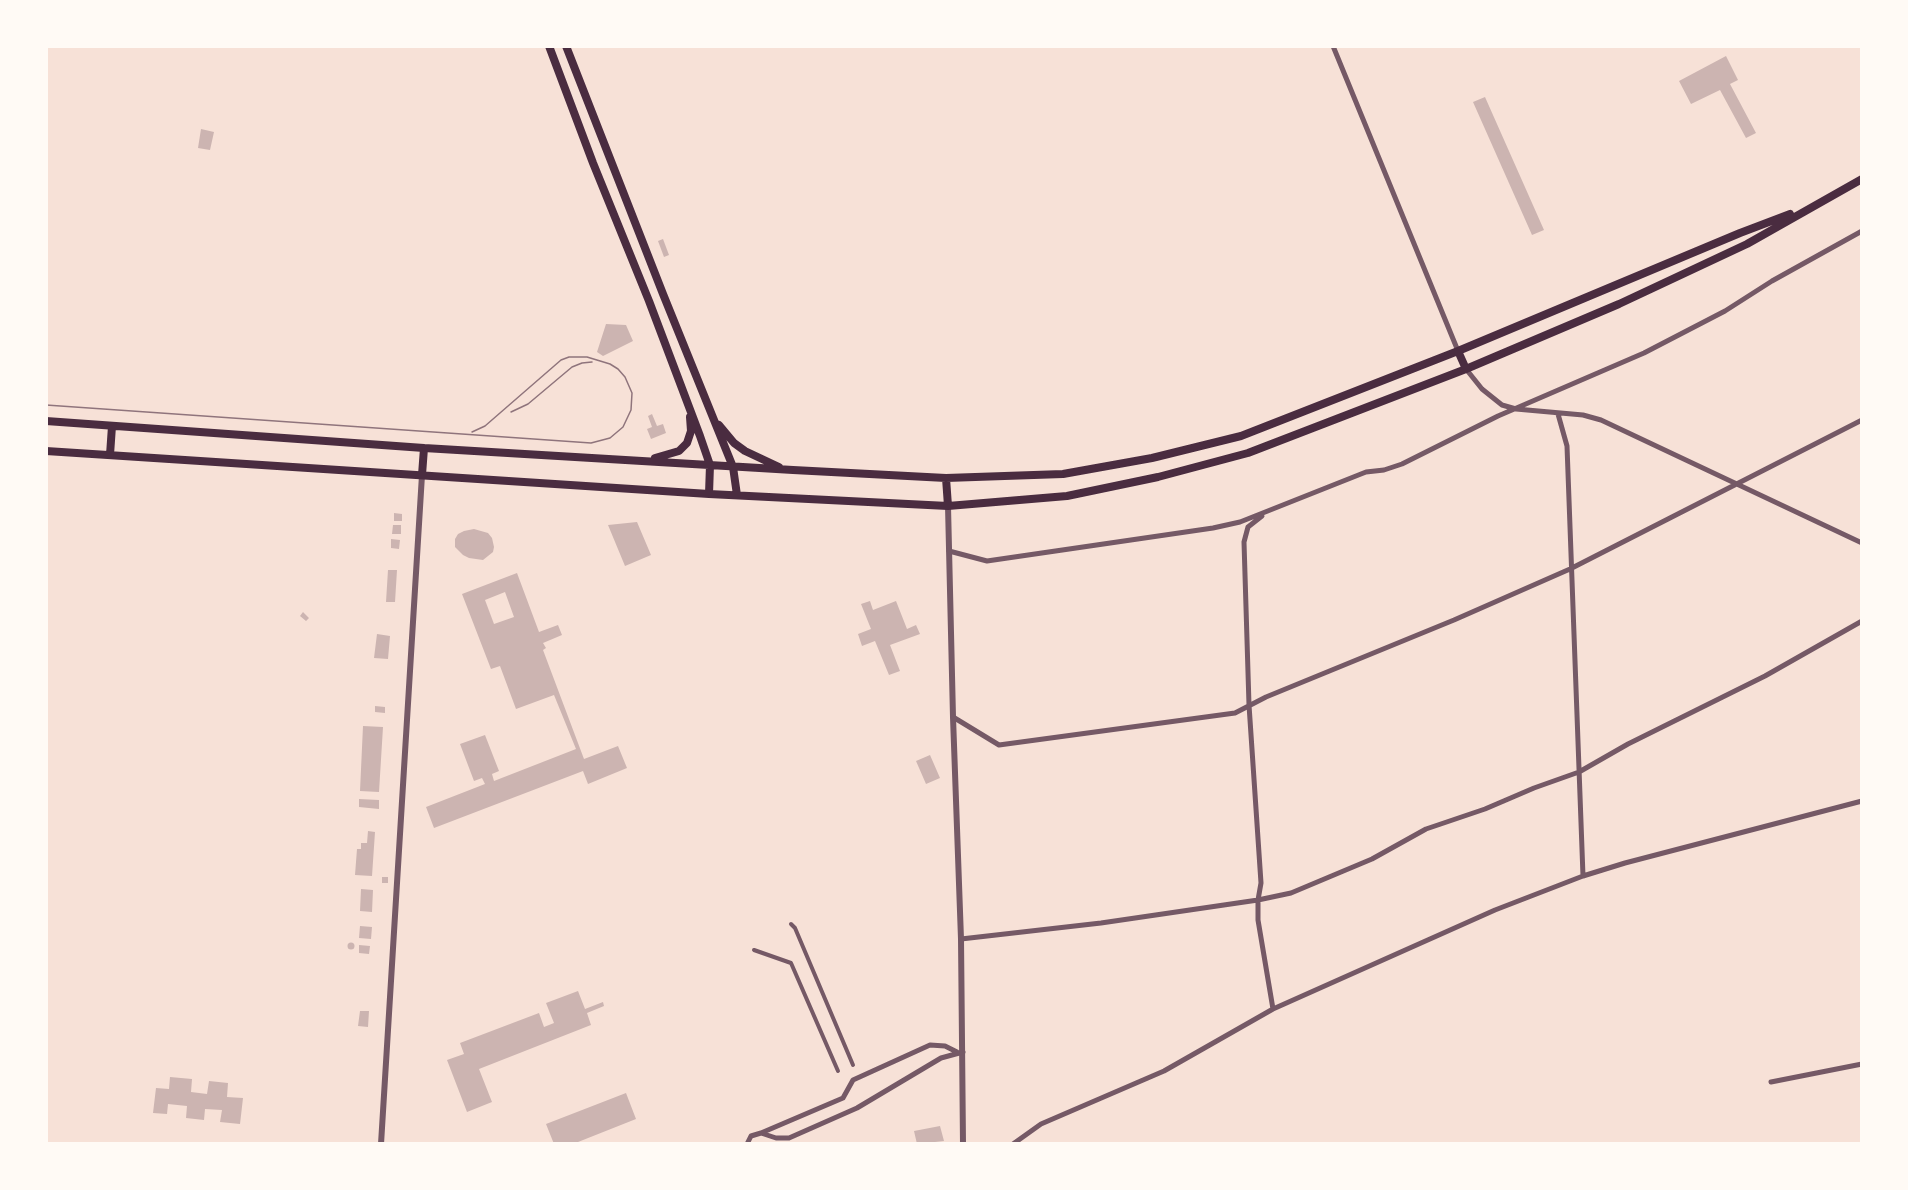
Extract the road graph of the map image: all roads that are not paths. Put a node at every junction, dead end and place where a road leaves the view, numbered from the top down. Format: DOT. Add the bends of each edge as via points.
graph roads {
  1 [pos="549,46"];
  2 [pos="566,46"];
  3 [pos="1333,46"];
  4 [pos="1862,179"];
  5 [pos="1809,208"];
  6 [pos="1862,231"];
  7 [pos="1458,351"];
  8 [pos="1466,369"];
  9 [pos="1516,409"];
  10 [pos="690,410"];
  11 [pos="711,414"];
  12 [pos="1558,414"];
  13 [pos="1862,420"];
  14 [pos="46,421"];
  15 [pos="112,426"];
  16 [pos="424,448"];
  17 [pos="46,451"];
  18 [pos="110,455"];
  19 [pos="644,461"];
  20 [pos="710,465"];
  21 [pos="733,467"];
  22 [pos="786,470"];
  23 [pos="422,475"];
  24 [pos="946,478"];
  25 [pos="1737,483"];
  26 [pos="709,494"];
  27 [pos="737,495"];
  28 [pos="948,506"];
  29 [pos="1266,512"];
  30 [pos="1862,543"];
  31 [pos="949,551"];
  32 [pos="1570,569"];
  33 [pos="1862,621"];
  34 [pos="1249,705"];
  35 [pos="953,717"];
  36 [pos="1579,772"];
  37 [pos="1862,801"];
  38 [pos="1583,876"];
  39 [pos="1258,900"];
  40 [pos="790,924"];
  41 [pos="962,939"];
  42 [pos="754,950"];
  43 [pos="1273,1009"];
  44 [pos="960,1052"];
  45 [pos="1862,1064"];
  46 [pos="853,1065"];
  47 [pos="838,1071"];
  48 [pos="1772,1082"];
  49 [pos="761,1133"];
  50 [pos="381,1143"];
  51 [pos="747,1143"];
  52 [pos="963,1143"];
  53 [pos="1013,1143"];
  1 -- 10 [label="main road"];
  2 -- 11 [label="main road"];
  3 -- 7 [label="street"];
  4 -- 5 [label="main road"];
  5 -- 7 [label="main road"];
  5 -- 8 [label="main road" via="1747,244 1630,299"];
  6 -- 9 [label="street" via="1725,311"];
  7 -- 8 [label="main road"];
  7 -- 24 [label="main road" via="1241,436 1063,474"];
  8 -- 9 [label="street" via="1494,399"];
  8 -- 28 [label="main road" via="1248,453 1158,477 1066,496"];
  9 -- 12 [label="street"];
  9 -- 29 [label="street" via="1402,464 1366,472"];
  10 -- 19 [label="main road" via="687,443 679,451"];
  10 -- 20 [label="main road"];
  11 -- 21 [label="main road"];
  11 -- 22 [label="main road" via="739,447"];
  12 -- 25 [label="street" via="1601,420"];
  12 -- 32 [label="street" via="1567,446"];
  13 -- 25 [label="street"];
  14 -- 15 [label="main road"];
  15 -- 16 [label="main road"];
  15 -- 18 [label="main road"];
  16 -- 19 [label="main road"];
  16 -- 23 [label="main road"];
  17 -- 18 [label="main road"];
  18 -- 23 [label="main road"];
  19 -- 20 [label="main road"];
  20 -- 21 [label="main road"];
  20 -- 26 [label="main road"];
  21 -- 22 [label="main road"];
  21 -- 27 [label="main road"];
  22 -- 24 [label="main road"];
  23 -- 26 [label="main road"];
  23 -- 50 [label="street"];
  24 -- 28 [label="main road"];
  25 -- 30 [label="street"];
  25 -- 32 [label="street"];
  26 -- 27 [label="main road"];
  27 -- 28 [label="main road"];
  28 -- 31 [label="street"];
  29 -- 31 [label="street" via="1213,528 987,561"];
  29 -- 34 [label="street" via="1248,527 1244,542"];
  31 -- 35 [label="street"];
  32 -- 34 [label="street"];
  32 -- 36 [label="street"];
  33 -- 36 [label="street"];
  34 -- 35 [label="street" via="1235,713 999,745"];
  34 -- 39 [label="street" via="1261,884"];
  35 -- 41 [label="street"];
  36 -- 38 [label="street"];
  36 -- 39 [label="street" via="1426,829 1372,859 1291,892"];
  37 -- 38 [label="street"];
  38 -- 43 [label="street" via="1495,910"];
  39 -- 41 [label="street"];
  39 -- 43 [label="street"];
  40 -- 46 [label="street"];
  41 -- 44 [label="street"];
  42 -- 47 [label="street" via="791,963"];
  43 -- 53 [label="street" via="1164,1071 1041,1124"];
  44 -- 49 [label="street" via="933,1062 857,1108 789,1138"];
  44 -- 49 [label="street" via="930,1045 853,1080 843,1098"];
  44 -- 52 [label="street"];
  45 -- 48 [label="street"];
  49 -- 51 [label="street" via="751,1136"];
}
